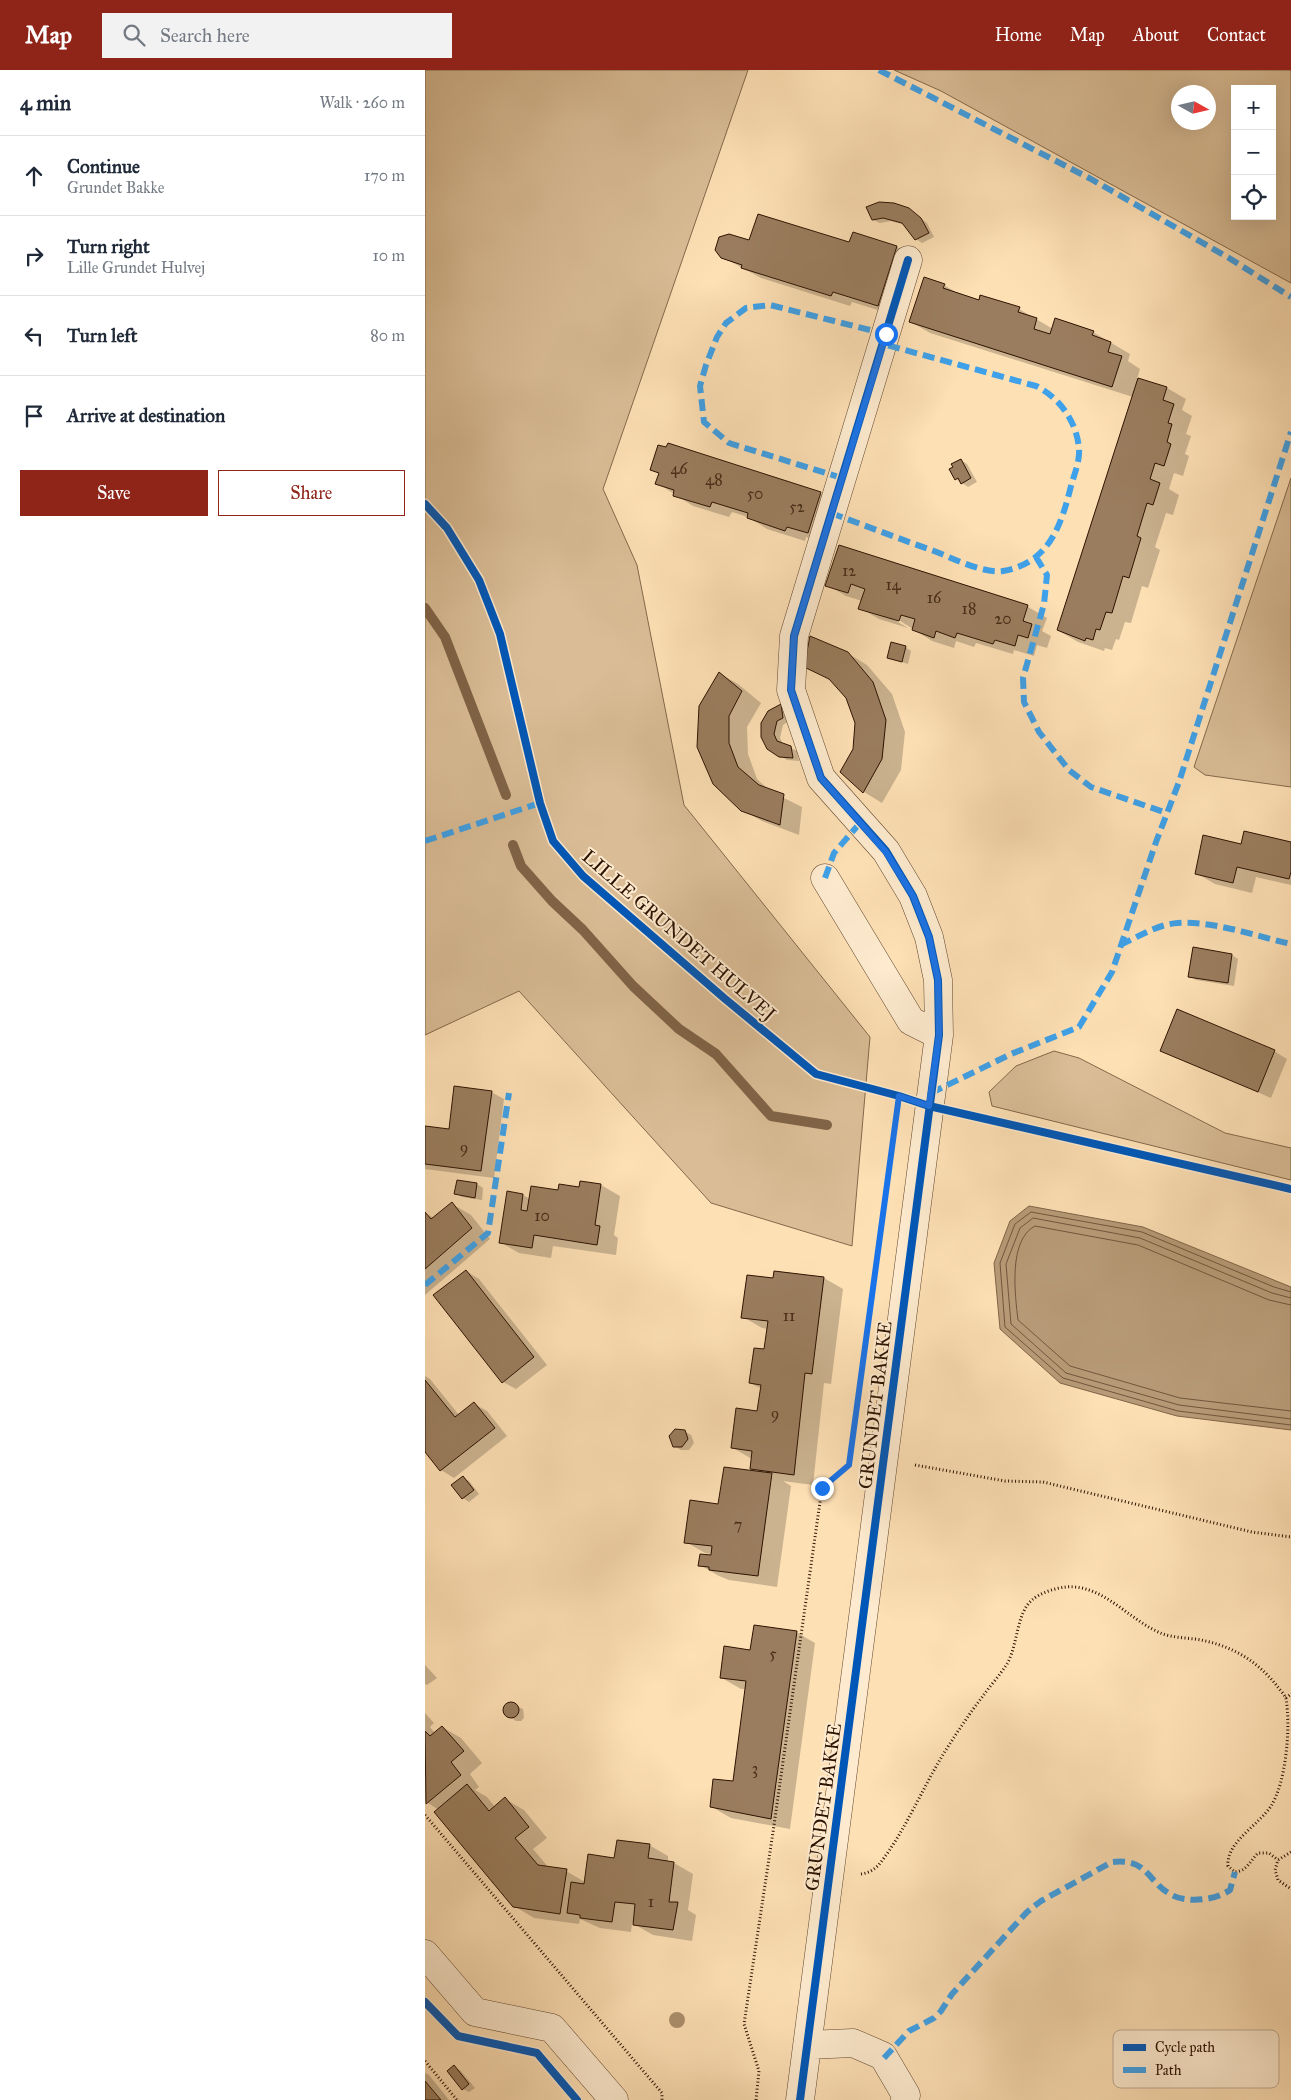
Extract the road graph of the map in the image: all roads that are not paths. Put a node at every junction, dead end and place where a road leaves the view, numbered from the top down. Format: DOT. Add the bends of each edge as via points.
graph roads {
  1 [pos="909,260"];
  2 [pos="825,878"];
  3 [pos="939,1035"];
  4 [pos="425,1954"];
  5 [pos="808,2045"];
  6 [pos="614,2100"];
  7 [pos="800,2100"];
  8 [pos="905,2100"];
  1 -- 3 [label="street, GRUNDET BAKKE" via="794,636 791,690 821,778 886,852 913,896 929,937 938,980"];
  2 -- 3 [label="street" via="911,1021"];
  3 -- 5 [label="street, GRUNDET BAKKE"];
  4 -- 6 [label="street" via="475,2012 552,2028"];
  5 -- 7 [label="street, GRUNDET BAKKE"];
  5 -- 8 [label="street" via="853,2043 883,2056 906,2095"];
}
